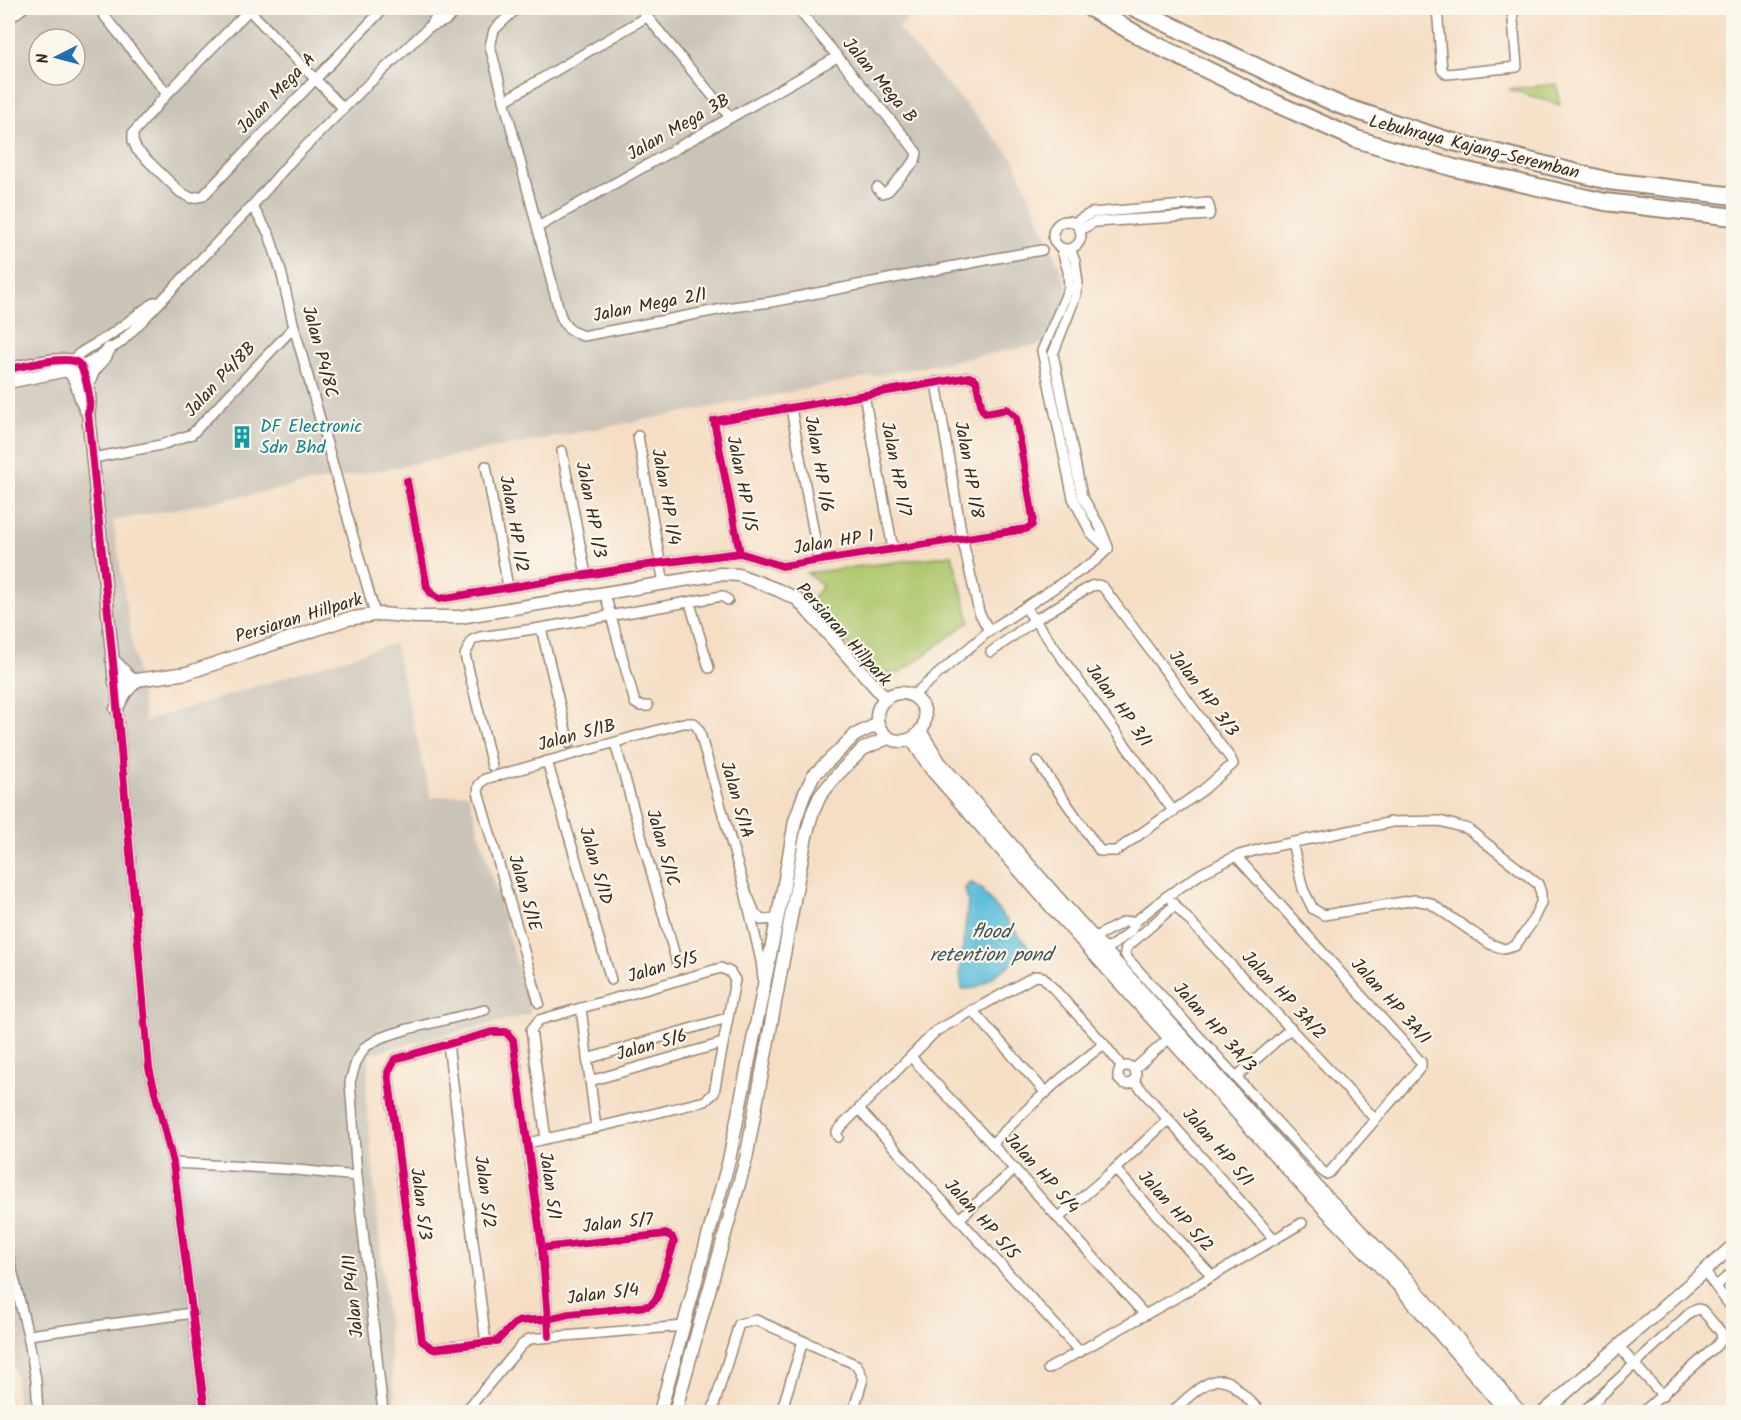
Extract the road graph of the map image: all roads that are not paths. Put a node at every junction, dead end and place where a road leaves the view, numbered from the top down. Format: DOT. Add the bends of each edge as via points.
graph roads {
  1 [pos="24,8"];
  2 [pos="98,8"];
  3 [pos="384,8"];
  4 [pos="443,8"];
  5 [pos="459,8"];
  6 [pos="517,8"];
  7 [pos="640,8"];
  8 [pos="797,8"];
  9 [pos="1090,8"];
  10 [pos="1135,8"];
  11 [pos="1437,8"];
  12 [pos="1512,8"];
  13 [pos="248,9"];
  14 [pos="648,16"];
  15 [pos="8,20"];
  16 [pos="429,27"];
  17 [pos="837,57"];
  18 [pos="315,78"];
  19 [pos="167,94"];
  20 [pos="504,101"];
  21 [pos="343,108"];
  22 [pos="730,117"];
  23 [pos="877,188"];
  24 [pos="1734,196"];
  25 [pos="252,206"];
  26 [pos="1734,217"];
  27 [pos="538,227"];
  28 [pos="1077,227"];
  29 [pos="1066,249"];
  30 [pos="1042,250"];
  31 [pos="169,292"];
  32 [pos="294,327"];
  33 [pos="109,349"];
  34 [pos="73,367"];
  35 [pos="8,369"];
  36 [pos="8,382"];
  37 [pos="936,382"];
  38 [pos="87,386"];
  39 [pos="864,395"];
  40 [pos="791,408"];
  41 [pos="88,413"];
  42 [pos="1066,418"];
  43 [pos="1058,428"];
  44 [pos="638,436"];
  45 [pos="562,451"];
  46 [pos="93,458"];
  47 [pos="486,466"];
  48 [pos="407,481"];
  49 [pos="962,537"];
  50 [pos="893,549"];
  51 [pos="1108,549"];
  52 [pos="740,553"];
  53 [pos="819,561"];
  54 [pos="660,563"];
  55 [pos="586,575"];
  56 [pos="664,584"];
  57 [pos="508,587"];
  58 [pos="605,594"];
  59 [pos="728,600"];
  60 [pos="690,603"];
  61 [pos="1024,607"];
  62 [pos="375,614"];
  63 [pos="612,616"];
  64 [pos="1035,620"];
  65 [pos="541,628"];
  66 [pos="989,630"];
  67 [pos="991,652"];
  68 [pos="112,659"];
  69 [pos="709,668"];
  70 [pos="136,681"];
  71 [pos="115,683"];
  72 [pos="912,696"];
  73 [pos="884,701"];
  74 [pos="648,706"];
  75 [pos="116,709"];
  76 [pos="694,723"];
  77 [pos="878,724"];
  78 [pos="916,735"];
  79 [pos="888,738"];
  80 [pos="569,743"];
  81 [pos="615,743"];
  82 [pos="547,761"];
  83 [pos="1037,761"];
  84 [pos="492,766"];
  85 [pos="478,792"];
  86 [pos="1174,812"];
  87 [pos="1292,842"];
  88 [pos="1236,856"];
  89 [pos="744,887"];
  90 [pos="1167,896"];
  91 [pos="1175,905"];
  92 [pos="777,919"];
  93 [pos="1136,921"];
  94 [pos="774,935"];
  95 [pos="1089,940"];
  96 [pos="1101,954"];
  97 [pos="677,963"];
  98 [pos="611,980"];
  99 [pos="764,983"];
  100 [pos="778,987"];
  101 [pos="760,1002"];
  102 [pos="539,1003"];
  103 [pos="581,1008"];
  104 [pos="485,1010"];
  105 [pos="972,1010"];
  106 [pos="728,1018"];
  107 [pos="1291,1028"];
  108 [pos="1173,1035"];
  109 [pos="513,1040"];
  110 [pos="723,1042"];
  111 [pos="448,1044"];
  112 [pos="1104,1044"];
  113 [pos="911,1057"];
  114 [pos="587,1059"];
  115 [pos="1122,1067"];
  116 [pos="1134,1069"];
  117 [pos="1236,1077"];
  118 [pos="590,1081"];
  119 [pos="1134,1081"];
  120 [pos="1046,1093"];
  121 [pos="859,1109"];
  122 [pos="1169,1119"];
  123 [pos="1375,1119"];
  124 [pos="596,1128"];
  125 [pos="837,1137"];
  126 [pos="546,1139"];
  127 [pos="528,1143"];
  128 [pos="992,1144"];
  129 [pos="746,1159"];
  130 [pos="729,1160"];
  131 [pos="173,1163"];
  132 [pos="1015,1169"];
  133 [pos="1115,1169"];
  134 [pos="1329,1173"];
  135 [pos="357,1176"];
  136 [pos="1058,1218"];
  137 [pos="958,1219"];
  138 [pos="1302,1223"];
  139 [pos="1274,1239"];
  140 [pos="1734,1245"];
  141 [pos="542,1248"];
  142 [pos="8,1254"];
  143 [pos="1704,1271"];
  144 [pos="1734,1271"];
  145 [pos="1212,1276"];
  146 [pos="1716,1286"];
  147 [pos="658,1295"];
  148 [pos="1734,1311"];
  149 [pos="193,1313"];
  150 [pos="1144,1315"];
  151 [pos="548,1319"];
  152 [pos="684,1326"];
  153 [pos="28,1335"];
  154 [pos="549,1336"];
  155 [pos="802,1341"];
  156 [pos="486,1343"];
  157 [pos="1619,1347"];
  158 [pos="1080,1352"];
  159 [pos="1635,1365"];
  160 [pos="1048,1369"];
  161 [pos="1663,1396"];
  162 [pos="38,1413"];
  163 [pos="205,1413"];
  164 [pos="383,1413"];
  165 [pos="465,1413"];
  166 [pos="660,1413"];
  167 [pos="675,1413"];
  168 [pos="712,1413"];
  169 [pos="780,1413"];
  170 [pos="853,1413"];
  171 [pos="1172,1413"];
  172 [pos="1261,1413"];
  173 [pos="1507,1413"];
  174 [pos="1520,1413"];
  175 [pos="1544,1413"];
  176 [pos="1583,1413"];
  177 [pos="1643,1413"];
  1 -- 15 [label="street"];
  2 -- 19 [label="street"];
  3 -- 18 [label="street, Jalan Mega A"];
  4 -- 16 [label="street"];
  5 -- 16 [label="street" via="445,21"];
  6 -- 20 [label="street, Jalan Mega 2/1" via="494,30 490,46"];
  7 -- 14 [label="street"];
  8 -- 17 [label="street, Jalan Mega B"];
  9 -- 26 [label="highway, Lebuhraya Kajang-Seremban" via="1154,44 1356,139 1454,168 1605,201"];
  10 -- 24 [label="highway, Lebuhraya Kajang-Seremban" via="1342,106 1450,141 1609,181"];
  11 -- 12 [label="street" via="1442,70 1447,74 1517,67"];
  13 -- 18 [label="street"];
  13 -- 19 [label="street"];
  14 -- 20 [label="street"];
  14 -- 22 [label="street"];
  16 -- 21 [label="street"];
  17 -- 22 [label="street, Jalan Mega 3B"];
  17 -- 23 [label="street, Jalan Mega B" via="917,153 915,161 888,191 882,193"];
  18 -- 19 [label="street, Jalan Mega A" via="203,196 191,198 137,150 133,141 133,133"];
  18 -- 21 [label="street"];
  20 -- 27 [label="street, Jalan Mega 2/1"];
  21 -- 25 [label="street"];
  22 -- 27 [label="street, Jalan Mega 3B"];
  25 -- 31 [label="street"];
  25 -- 32 [label="street, Jalan P4/8C" via="268,234 281,271"];
  27 -- 30 [label="street, Jalan Mega 2/1" via="564,326 583,336"];
  28 -- 28 [label="street" via="1091,213 1209,203 1210,206 1209,215 1095,222"];
  28 -- 29 [label="street" via="1080,240"];
  28 -- 29 [label="street" via="1061,222 1054,229 1054,242"];
  29 -- 42 [label="street" via="1075,261 1078,283 1053,354"];
  29 -- 43 [label="street" via="1069,288 1042,351"];
  31 -- 33 [label="street"];
  31 -- 34 [label="street" via="80,352"];
  32 -- 46 [label="street, Jalan P4/8B" via="192,434 161,445"];
  32 -- 62 [label="street, Jalan P4/8C"];
  33 -- 34 [label="street"];
  33 -- 38 [label="street"];
  34 -- 35 [label="street" via="58,360"];
  34 -- 36 [label="street"];
  34 -- 38 [label="street"];
  34 -- 41 [label="street" via="81,403"];
  37 -- 39 [label="street"];
  37 -- 49 [label="street, Jalan HP 1/8"];
  37 -- 49 [label="street, Jalan HP 1" via="969,376 976,380 985,413 1007,410 1016,417 1033,518 1026,529"];
  38 -- 41 [label="street"];
  39 -- 40 [label="street"];
  39 -- 50 [label="street, Jalan HP 1/7"];
  40 -- 52 [label="street, Jalan HP 1/5" via="714,421"];
  40 -- 53 [label="street, Jalan HP 1/6"];
  41 -- 46 [label="street"];
  42 -- 43 [label="street" via="1059,420"];
  42 -- 51 [label="street" via="1082,496"];
  43 -- 51 [label="street" via="1073,498 1091,533"];
  44 -- 54 [label="street, Jalan HP 1/4"];
  45 -- 55 [label="street, Jalan HP 1/3"];
  46 -- 68 [label="street"];
  47 -- 57 [label="street, Jalan HP 1/2"];
  48 -- 57 [label="street, Jalan HP 1" via="431,594 439,599"];
  49 -- 50 [label="street, Jalan HP 1"];
  49 -- 66 [label="street, Jalan HP 1/8" via="979,612"];
  50 -- 53 [label="street, Jalan HP 1"];
  51 -- 61 [label="street"];
  52 -- 53 [label="street, Jalan HP 1" via="782,566"];
  52 -- 54 [label="street, Jalan HP 1"];
  54 -- 55 [label="street, Jalan HP 1"];
  54 -- 56 [label="street"];
  55 -- 57 [label="street, Jalan HP 1"];
  56 -- 58 [label="street, Persiaran Hillpark"];
  56 -- 73 [label="street, Persiaran Hillpark" via="720,574 739,575 778,590"];
  58 -- 62 [label="street, Persiaran Hillpark" via="460,616"];
  58 -- 63 [label="street"];
  59 -- 60 [label="street" via="722,596"];
  60 -- 63 [label="street"];
  60 -- 69 [label="street"];
  61 -- 64 [label="street, Jalan HP 3/1"];
  61 -- 66 [label="street"];
  62 -- 70 [label="street, Persiaran Hillpark" via="347,619 187,673"];
  63 -- 65 [label="street"];
  63 -- 74 [label="street" via="635,703"];
  64 -- 67 [label="street"];
  64 -- 86 [label="street, Jalan HP 3/1"];
  64 -- 86 [label="street, Jalan HP 3/3" via="1091,586 1103,587 1231,759 1229,769"];
  65 -- 80 [label="street"];
  65 -- 84 [label="street" via="480,637 472,640 465,655"];
  66 -- 72 [label="street"];
  68 -- 70 [label="street"];
  68 -- 71 [label="street"];
  70 -- 71 [label="street, Persiaran Hillpark"];
  70 -- 75 [label="street"];
  71 -- 75 [label="street"];
  72 -- 73 [label="street" via="899,693"];
  72 -- 78 [label="street" via="925,716"];
  73 -- 77 [label="street" via="878,710"];
  75 -- 131 [label="street" via="149,1068"];
  76 -- 81 [label="street, Jalan 5/1B"];
  76 -- 89 [label="street, Jalan 5/1A"];
  77 -- 79 [label="street"];
  77 -- 92 [label="street" via="855,735 813,776 795,821"];
  78 -- 79 [label="street" via="902,741"];
  78 -- 95 [label="street"];
  79 -- 100 [label="street" via="863,749 837,774 816,805 806,836"];
  81 -- 82 [label="street, Jalan 5/1B"];
  81 -- 97 [label="street, Jalan 5/1C"];
  82 -- 85 [label="street, Jalan 5/1B" via="484,778"];
  82 -- 98 [label="street, Jalan 5/1D"];
  83 -- 86 [label="street" via="1100,851 1116,851"];
  85 -- 102 [label="street, Jalan 5/1E"];
  87 -- 87 [label="street" via="1392,822 1440,821 1468,829 1538,884 1541,903 1515,946 1504,950 1430,903 1415,900 1324,915 1313,909 1303,889"];
  87 -- 88 [label="street"];
  88 -- 90 [label="street"];
  88 -- 123 [label="street, Jalan HP 3A/1" via="1421,1062 1421,1067"];
  89 -- 92 [label="street" via="761,920"];
  89 -- 99 [label="street"];
  90 -- 91 [label="street, Jalan HP 3A/2"];
  90 -- 93 [label="street"];
  91 -- 107 [label="street, Jalan HP 3A/2"];
  91 -- 117 [label="street, Jalan HP 3A/3" via="1125,953"];
  92 -- 94 [label="street"];
  93 -- 95 [label="street" via="1124,922"];
  93 -- 96 [label="street" via="1130,932"];
  94 -- 99 [label="street"];
  94 -- 100 [label="street" via="772,977"];
  95 -- 96 [label="street"];
  96 -- 108 [label="street"];
  99 -- 101 [label="street"];
  100 -- 101 [label="street"];
  100 -- 129 [label="street"];
  101 -- 130 [label="street"];
  103 -- 106 [label="street, Jalan 5/5" via="721,968 735,980"];
  103 -- 114 [label="street"];
  103 -- 126 [label="street, Jalan 5/5" via="539,1020 531,1030"];
  104 -- 135 [label="street, Jalan P4/11" via="408,1029 364,1047 350,1082"];
  105 -- 112 [label="street" via="1035,976 1043,977"];
  105 -- 113 [label="street" via="936,1031"];
  105 -- 120 [label="street"];
  106 -- 110 [label="street, Jalan 5/5"];
  106 -- 114 [label="street"];
  107 -- 117 [label="street"];
  107 -- 123 [label="street, Jalan HP 3A/2"];
  108 -- 116 [label="street"];
  108 -- 173 [label="street" via="1311,1196 1399,1286"];
  108 -- 174 [label="street" via="1407,1279"];
  109 -- 111 [label="street, Jalan 5/3" via="506,1032 492,1032"];
  109 -- 127 [label="street, Jalan 5/1"];
  110 -- 118 [label="street, Jalan 5/6"];
  110 -- 124 [label="street, Jalan 5/5" via="714,1093 705,1101"];
  111 -- 156 [label="street, Jalan 5/2"];
  111 -- 156 [label="street, Jalan 5/3" via="395,1059 388,1072 422,1341 432,1350"];
  112 -- 115 [label="street"];
  112 -- 120 [label="street"];
  113 -- 121 [label="street"];
  113 -- 128 [label="street, Jalan HP 5/4"];
  114 -- 118 [label="street"];
  115 -- 116 [label="street"];
  115 -- 119 [label="street" via="1118,1074 1121,1082"];
  116 -- 119 [label="street"];
  117 -- 134 [label="street, Jalan HP 3A/3" via="1322,1171"];
  118 -- 124 [label="street"];
  119 -- 122 [label="street, Jalan HP 5/1"];
  120 -- 128 [label="street"];
  121 -- 125 [label="street" via="838,1130"];
  121 -- 137 [label="street, Jalan HP 5/5"];
  122 -- 133 [label="street"];
  122 -- 139 [label="street, Jalan HP 5/1"];
  123 -- 134 [label="street, Jalan HP 3A/1"];
  124 -- 126 [label="street, Jalan 5/5"];
  126 -- 127 [label="street, Jalan 5/5"];
  127 -- 141 [label="street, Jalan 5/1"];
  128 -- 132 [label="street, Jalan HP 5/4"];
  129 -- 130 [label="street"];
  129 -- 167 [label="street"];
  130 -- 152 [label="street"];
  131 -- 135 [label="street"];
  131 -- 149 [label="street"];
  132 -- 136 [label="street, Jalan HP 5/4"];
  132 -- 137 [label="street"];
  133 -- 136 [label="street"];
  133 -- 145 [label="street, Jalan HP 5/2"];
  135 -- 164 [label="street, Jalan P4/11"];
  136 -- 150 [label="street, Jalan HP 5/4"];
  137 -- 158 [label="street, Jalan HP 5/5"];
  138 -- 139 [label="street"];
  139 -- 145 [label="street"];
  140 -- 143 [label="street"];
  141 -- 147 [label="street, Jalan 5/7" via="666,1234 674,1242"];
  141 -- 151 [label="street, Jalan 5/1"];
  142 -- 153 [label="street"];
  143 -- 146 [label="street"];
  143 -- 157 [label="street"];
  144 -- 146 [label="street"];
  145 -- 150 [label="street"];
  146 -- 148 [label="street"];
  147 -- 151 [label="street, Jalan 5/4" via="648,1306"];
  149 -- 153 [label="street"];
  149 -- 163 [label="street"];
  150 -- 158 [label="street"];
  151 -- 154 [label="street, Jalan 5/1"];
  151 -- 156 [label="street, Jalan 5/3" via="520,1321 497,1341"];
  152 -- 154 [label="street"];
  152 -- 166 [label="street"];
  153 -- 162 [label="street"];
  154 -- 165 [label="street" via="530,1339 522,1345"];
  155 -- 168 [label="street" via="756,1320 739,1323"];
  155 -- 169 [label="street"];
  155 -- 170 [label="street" via="857,1365 863,1379"];
  157 -- 159 [label="street"];
  157 -- 175 [label="street"];
  158 -- 160 [label="street"];
  159 -- 161 [label="street"];
  159 -- 161 [label="street" via="1691,1312 1702,1310 1722,1338"];
  159 -- 176 [label="street"];
  161 -- 177 [label="street"];
  171 -- 172 [label="street" via="1202,1387 1219,1380 1229,1382"];
}
